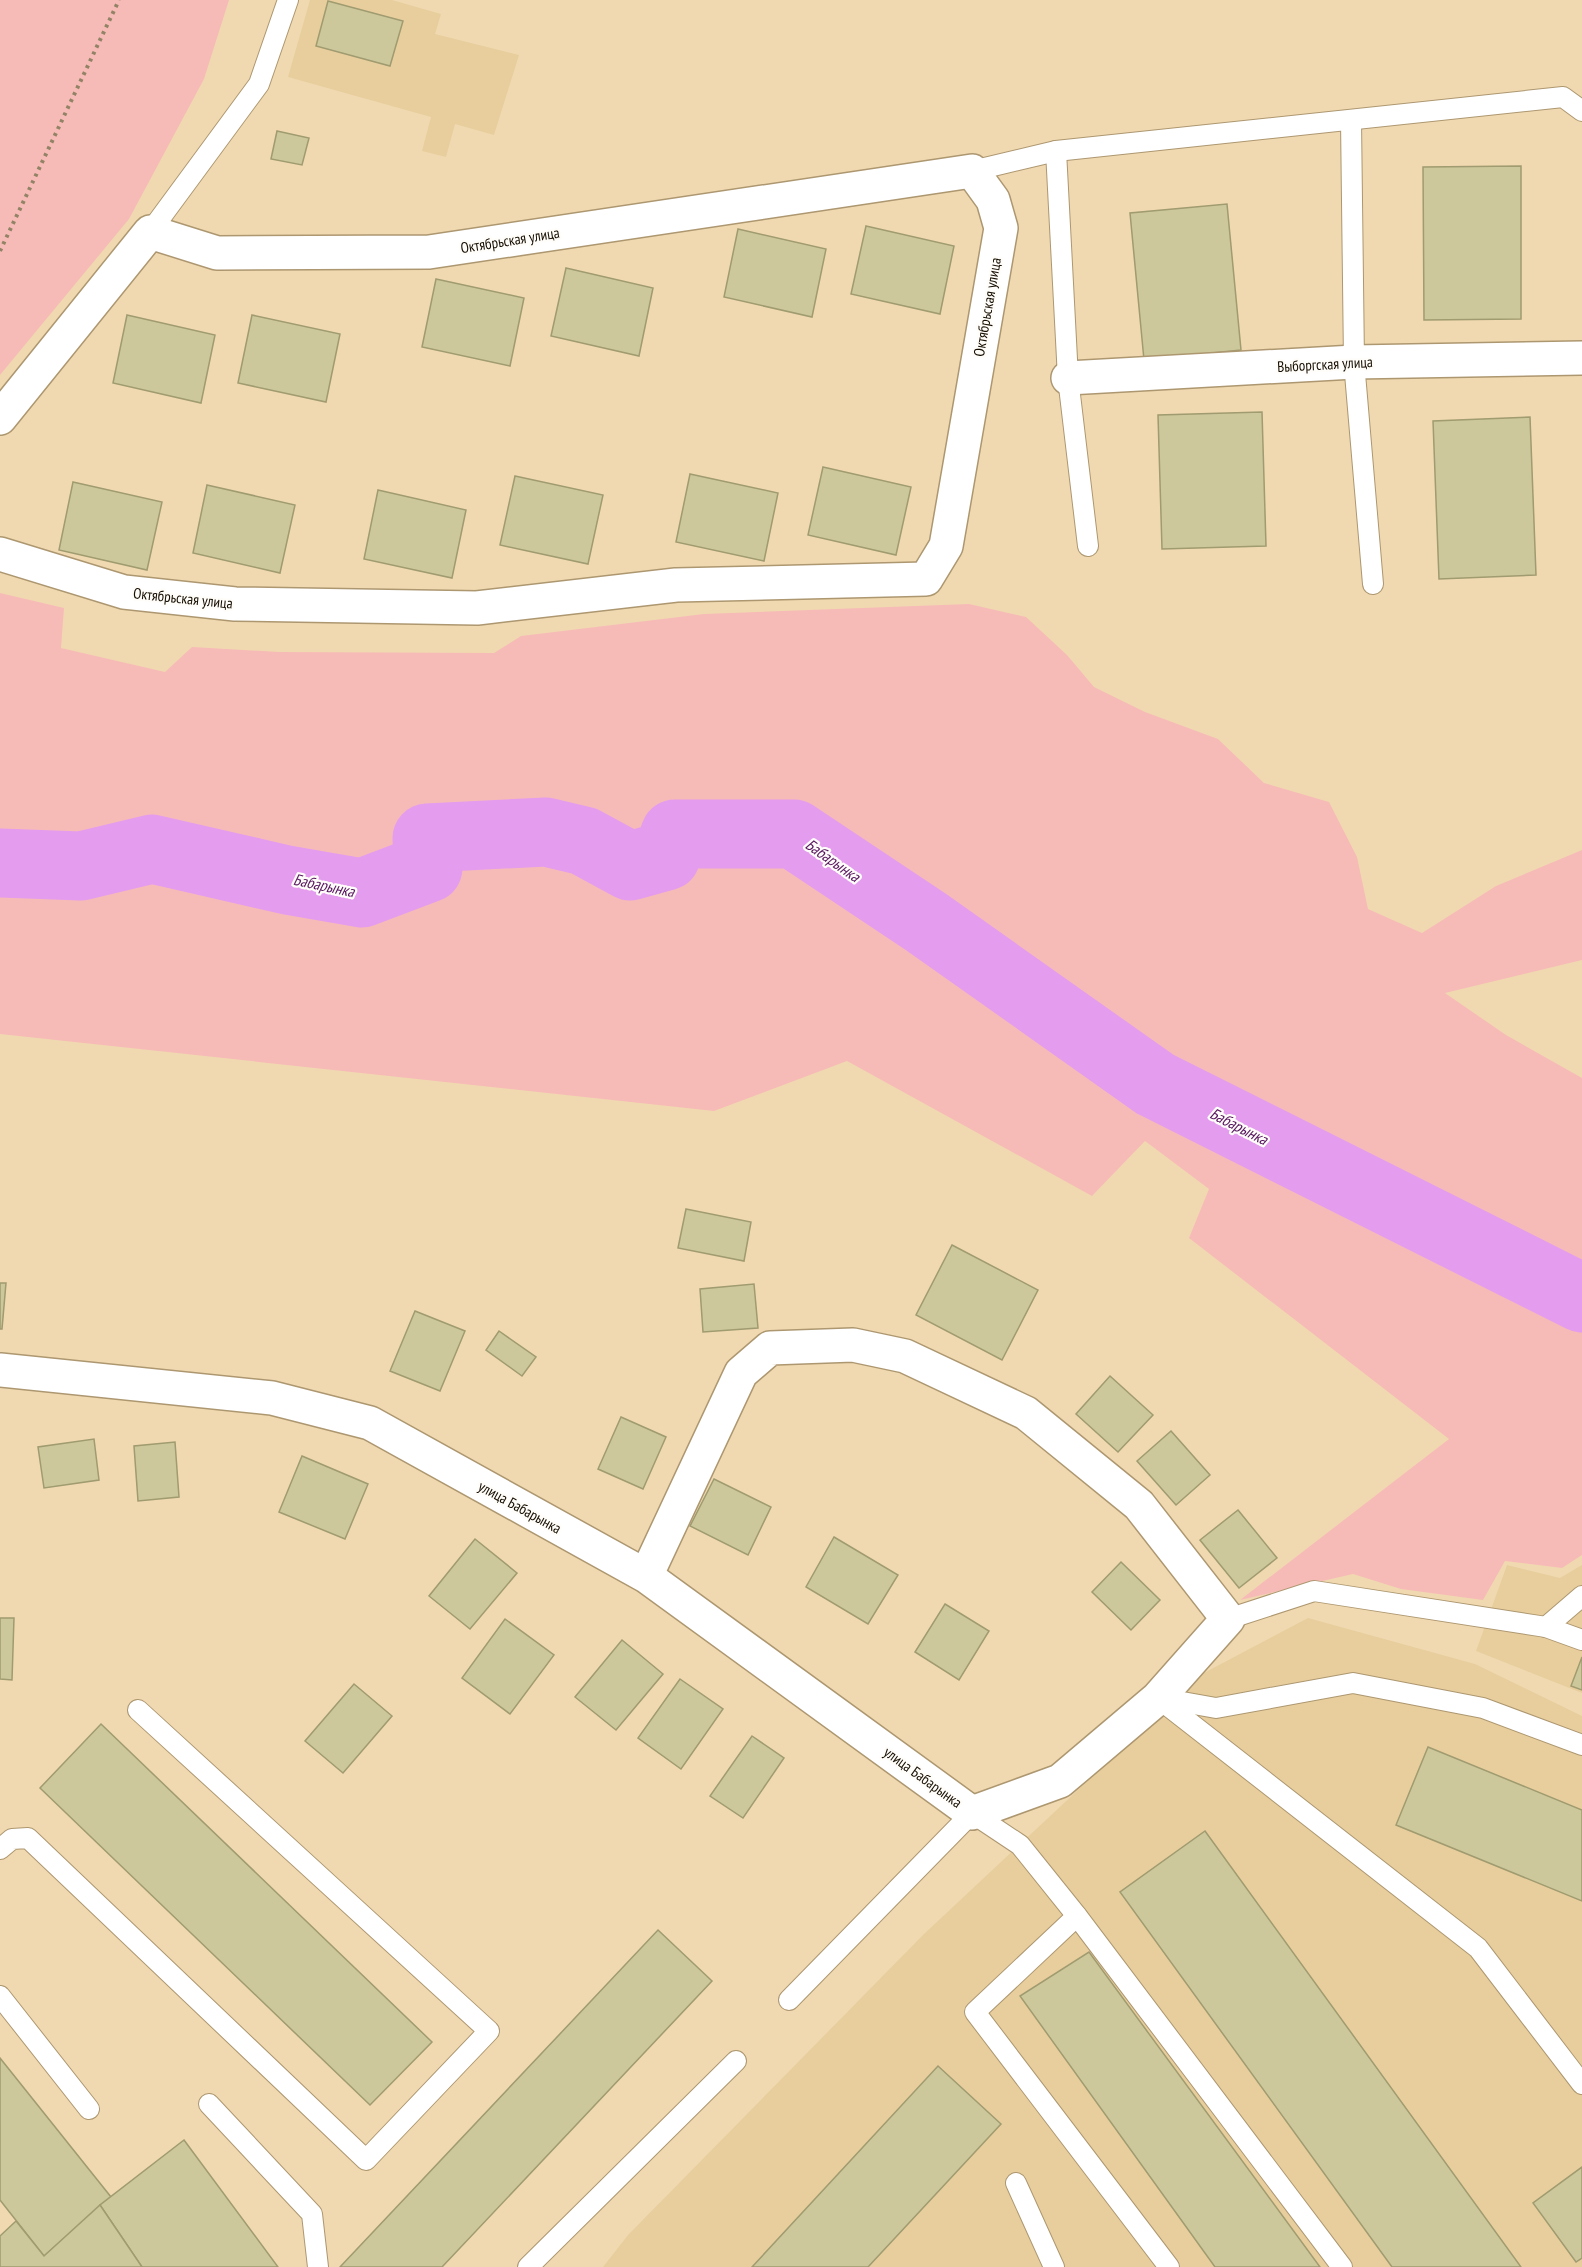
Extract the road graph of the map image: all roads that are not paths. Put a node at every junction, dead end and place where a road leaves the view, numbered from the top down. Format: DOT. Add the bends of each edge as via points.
graph roads {
  1 [pos="288,0"];
  2 [pos="1582,111"];
  3 [pos="1351,120"];
  4 [pos="1056,151"];
  5 [pos="972,171"];
  6 [pos="150,232"];
  7 [pos="1582,358"];
  8 [pos="1354,362"];
  9 [pos="1068,378"];
  10 [pos="0,418"];
  11 [pos="1088,546"];
  12 [pos="0,554"];
  13 [pos="1373,584"];
  14 [pos="0,1370"];
  15 [pos="646,1576"];
  16 [pos="1582,1596"];
  17 [pos="1228,1619"];
  18 [pos="1546,1627"];
  19 [pos="1582,1640"];
  20 [pos="1158,1698"];
  21 [pos="138,1710"];
  22 [pos="1582,1745"];
  23 [pos="972,1813"];
  24 [pos="0,1849"];
  25 [pos="1077,1916"];
  26 [pos="0,1996"];
  27 [pos="789,2000"];
  28 [pos="736,2061"];
  29 [pos="1582,2084"];
  30 [pos="209,2104"];
  31 [pos="88,2109"];
  32 [pos="1016,2183"];
  33 [pos="318,2267"];
  34 [pos="528,2267"];
  35 [pos="1054,2267"];
  36 [pos="1168,2267"];
  37 [pos="1342,2267"];
  1 -- 6 [label="lane" via="259,84"];
  2 -- 3 [label="lane" via="1563,97"];
  3 -- 4 [label="lane"];
  3 -- 8 [label="lane"];
  4 -- 5 [label="lane"];
  4 -- 9 [label="lane"];
  5 -- 6 [label="street, Октябрьская улица" via="429,252 217,253"];
  5 -- 12 [label="street, Октябрьская улица" via="993,200 1000,228 946,546 926,579 676,585 477,608 235,604 124,592"];
  6 -- 10 [label="street"];
  7 -- 8 [label="street, Выборгская улица"];
  8 -- 9 [label="street, Выборгская улица"];
  8 -- 13 [label="lane"];
  9 -- 11 [label="lane"];
  14 -- 15 [label="street, улица Бабарынка" via="272,1398 370,1423"];
  15 -- 17 [label="street" via="741,1373 770,1347 853,1346 905,1356 1026,1413 1138,1505"];
  15 -- 23 [label="street, улица Бабарынка"];
  16 -- 18 [label="lane"];
  17 -- 18 [label="lane" via="1314,1591"];
  17 -- 20 [label="street"];
  18 -- 19 [label="lane"];
  20 -- 22 [label="lane" via="1215,1708 1353,1683 1483,1708"];
  20 -- 23 [label="street" via="1060,1780"];
  20 -- 29 [label="lane" via="1478,1948"];
  21 -- 24 [label="lane" via="489,2031 366,2160 28,1838 12,1839"];
  23 -- 25 [label="lane" via="1020,1845"];
  23 -- 27 [label="lane"];
  25 -- 36 [label="lane" via="975,2012"];
  25 -- 37 [label="lane"];
  26 -- 31 [label="lane"];
  28 -- 34 [label="lane"];
  30 -- 33 [label="lane" via="312,2214"];
  32 -- 35 [label="lane"];
}
